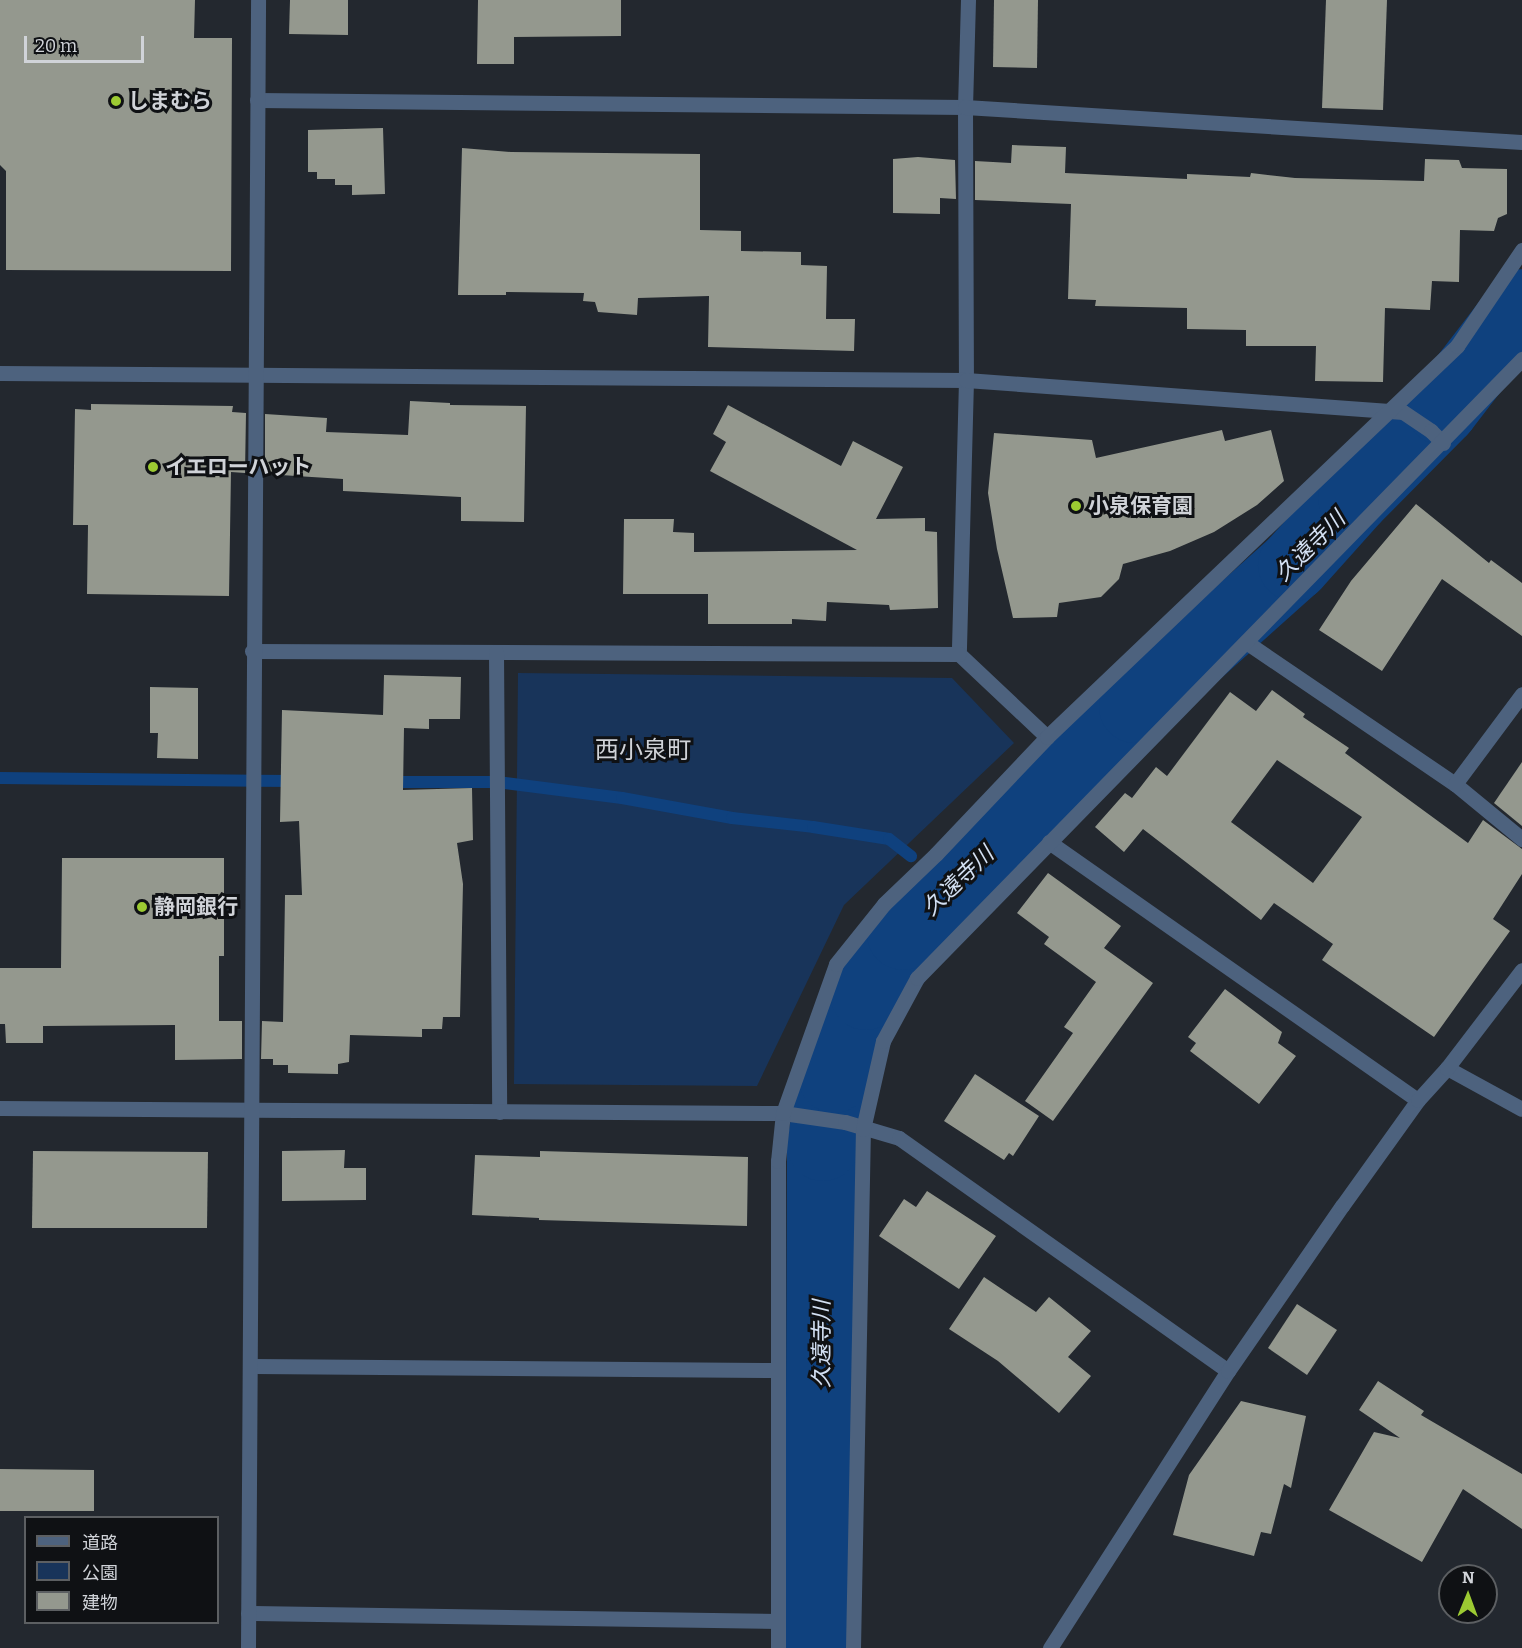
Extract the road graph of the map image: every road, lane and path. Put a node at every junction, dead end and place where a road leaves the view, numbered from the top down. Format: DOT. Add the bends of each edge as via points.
graph roads {
  1 [pos="258,0"];
  2 [pos="968,0"];
  3 [pos="258,100"];
  4 [pos="965,107"];
  5 [pos="1522,142"];
  6 [pos="1522,250"];
  7 [pos="1522,359"];
  8 [pos="0,373"];
  9 [pos="254,376"];
  10 [pos="966,380"];
  11 [pos="1397,411"];
  12 [pos="1443,443"];
  13 [pos="1246,642"];
  14 [pos="252,651"];
  15 [pos="496,652"];
  16 [pos="960,654"];
  17 [pos="1522,694"];
  18 [pos="1047,737"];
  19 [pos="1455,784"];
  20 [pos="1522,839"];
  21 [pos="1049,842"];
  22 [pos="1522,969"];
  23 [pos="1447,1068"];
  24 [pos="1418,1100"];
  25 [pos="0,1108"];
  26 [pos="251,1109"];
  27 [pos="1522,1109"];
  28 [pos="499,1112"];
  29 [pos="783,1113"];
  30 [pos="862,1129"];
  31 [pos="251,1366"];
  32 [pos="777,1370"];
  33 [pos="1228,1371"];
  34 [pos="248,1613"];
  35 [pos="778,1621"];
  36 [pos="248,1648"];
  37 [pos="778,1648"];
  38 [pos="853,1648"];
  39 [pos="1050,1648"];
  1 -- 3 [label="street"];
  2 -- 4 [label="street"];
  3 -- 4 [label="street"];
  3 -- 9 [label="street"];
  4 -- 5 [label="street"];
  4 -- 10 [label="street"];
  6 -- 11 [label="street" via="1457,346"];
  7 -- 12 [label="street"];
  8 -- 9 [label="street"];
  9 -- 10 [label="street"];
  9 -- 14 [label="street"];
  10 -- 11 [label="street"];
  10 -- 16 [label="street"];
  11 -- 12 [label="street"];
  11 -- 18 [label="street"];
  12 -- 13 [label="street"];
  13 -- 19 [label="street"];
  13 -- 21 [label="street"];
  14 -- 15 [label="street"];
  14 -- 26 [label="street"];
  15 -- 16 [label="street"];
  15 -- 28 [label="street"];
  16 -- 18 [label="street"];
  17 -- 19 [label="street"];
  18 -- 29 [label="street" via="884,904 836,964"];
  19 -- 20 [label="street"];
  21 -- 24 [label="street"];
  21 -- 30 [label="street" via="917,978 883,1041"];
  22 -- 23 [label="street"];
  23 -- 24 [label="street"];
  23 -- 27 [label="street"];
  24 -- 33 [label="street"];
  25 -- 26 [label="street"];
  26 -- 28 [label="street"];
  26 -- 31 [label="street"];
  28 -- 29 [label="street"];
  29 -- 30 [label="street" via="845,1122"];
  29 -- 32 [label="street" via="778,1161"];
  30 -- 33 [label="street" via="899,1138"];
  30 -- 38 [label="street"];
  31 -- 32 [label="street"];
  31 -- 34 [label="street"];
  32 -- 35 [label="street"];
  33 -- 39 [label="street"];
  34 -- 35 [label="street"];
  34 -- 36 [label="street"];
  35 -- 37 [label="street"];
}
